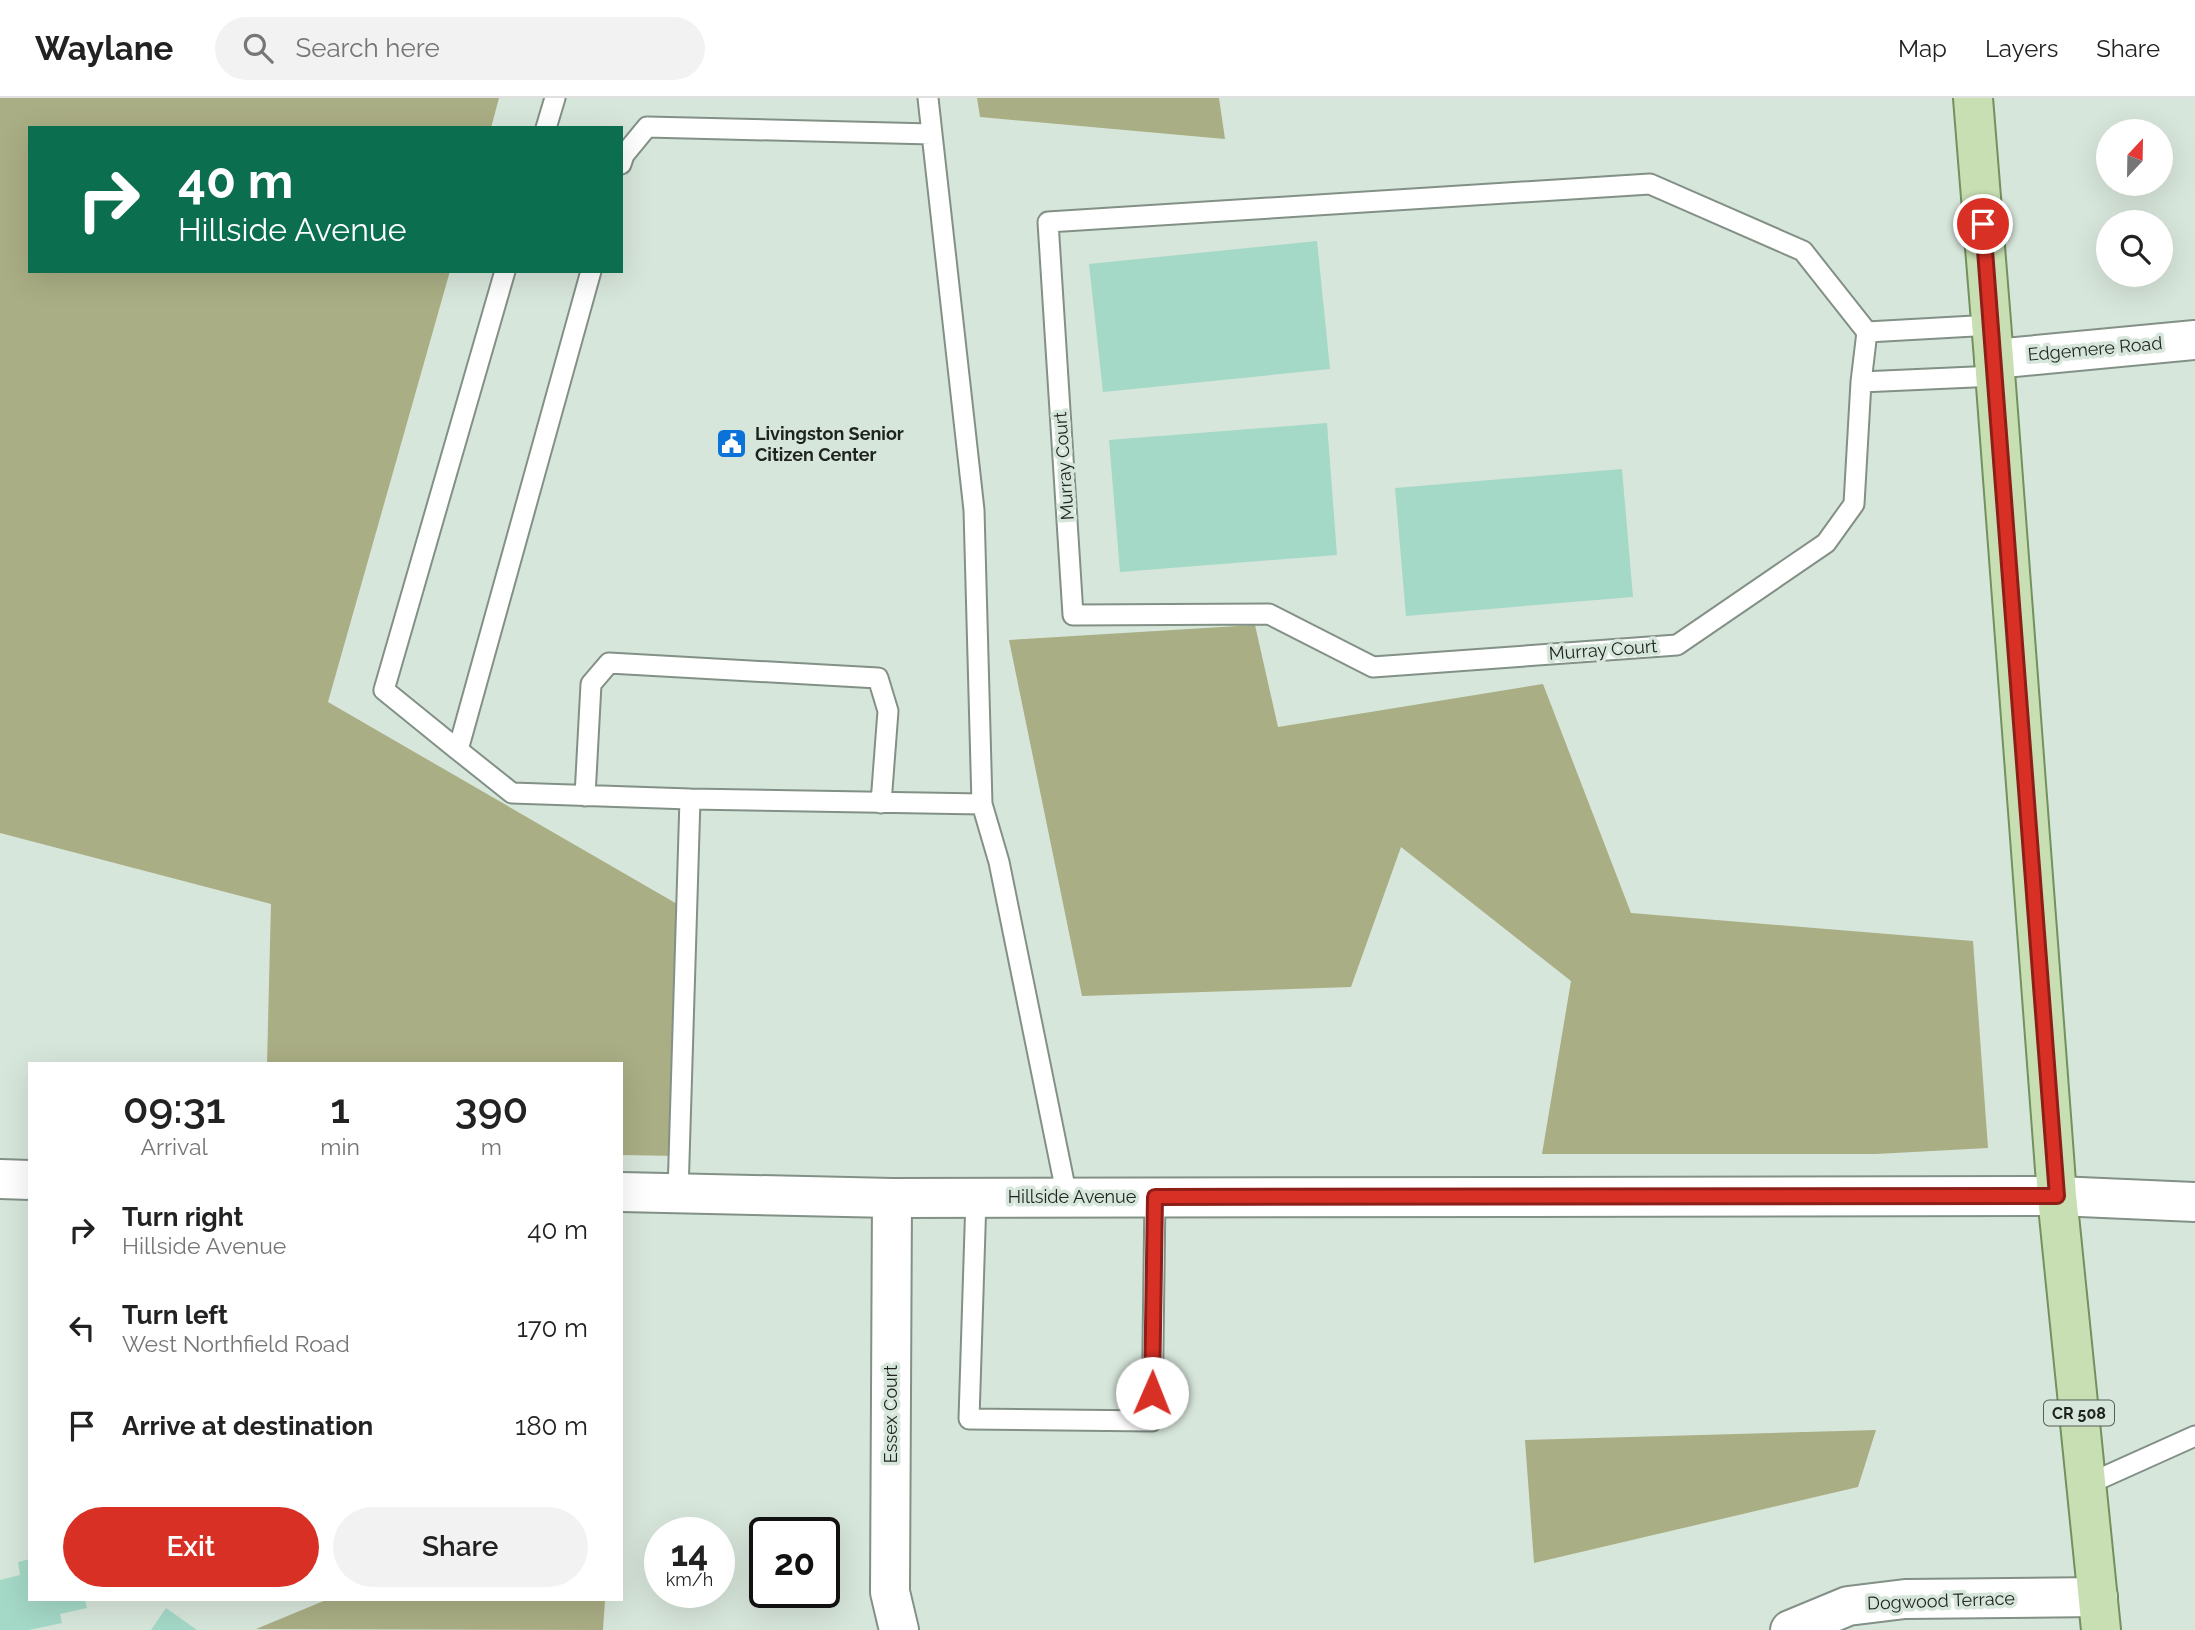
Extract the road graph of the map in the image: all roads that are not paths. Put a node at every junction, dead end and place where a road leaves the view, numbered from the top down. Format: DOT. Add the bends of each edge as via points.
graph roads {
  1 [pos="555,98"];
  2 [pos="928,98"];
  3 [pos="1973,98"];
  4 [pos="547,126"];
  5 [pos="932,134"];
  6 [pos="623,158"];
  7 [pos="504,273"];
  8 [pos="590,273"];
  9 [pos="1867,332"];
  10 [pos="2195,340"];
  11 [pos="1994,353"];
  12 [pos="1861,382"];
  13 [pos="458,750"];
  14 [pos="585,796"];
  15 [pos="690,799"];
  16 [pos="881,803"];
  17 [pos="982,804"];
  18 [pos="0,1179"];
  19 [pos="28,1180"];
  20 [pos="623,1192"];
  21 [pos="678,1193"];
  22 [pos="2057,1196"];
  23 [pos="1067,1197"];
  24 [pos="1155,1197"];
  25 [pos="892,1198"];
  26 [pos="976,1198"];
  27 [pos="2195,1202"];
  28 [pos="2195,1436"];
  29 [pos="2086,1485"];
  30 [pos="2099,1613"];
  31 [pos="899,1630"];
  32 [pos="1790,1630"];
  1 -- 4 [label="lane"];
  2 -- 5 [label="lane"];
  3 -- 11 [label="main road, CR 508"];
  5 -- 6 [label="lane" via="648,127"];
  5 -- 17 [label="lane" via="974,510"];
  7 -- 13 [label="lane" via="384,690"];
  8 -- 13 [label="lane"];
  9 -- 11 [label="lane"];
  9 -- 12 [label="lane"];
  9 -- 12 [label="lane, Murray Court" via="1803,251 1650,184 1048,222 1073,615 1269,614 1373,667 1676,645 1826,543 1854,504"];
  10 -- 11 [label="street, Edgemere Road"];
  11 -- 12 [label="lane"];
  11 -- 22 [label="main road, CR 508"];
  13 -- 14 [label="lane" via="512,793"];
  14 -- 15 [label="lane"];
  14 -- 16 [label="lane" via="591,684 608,663 878,678 888,711"];
  15 -- 16 [label="lane"];
  15 -- 21 [label="lane"];
  16 -- 17 [label="lane"];
  17 -- 23 [label="lane" via="999,862"];
  18 -- 19 [label="street"];
  20 -- 21 [label="street, Hillside Avenue"];
  21 -- 25 [label="street, Hillside Avenue"];
  22 -- 24 [label="street, Hillside Avenue"];
  22 -- 27 [label="street, Hillside Avenue"];
  22 -- 29 [label="main road, CR 508"];
  23 -- 24 [label="street, Hillside Avenue"];
  23 -- 26 [label="street, Hillside Avenue"];
  24 -- 26 [label="lane" via="1152,1420 969,1419"];
  25 -- 26 [label="street, Hillside Avenue"];
  25 -- 31 [label="street, Essex Court" via="890,1592"];
  28 -- 29 [label="lane"];
  29 -- 30 [label="main road, CR 508"];
  30 -- 32 [label="street, Dogwood Terrace" via="1905,1600 1848,1606"];
}
